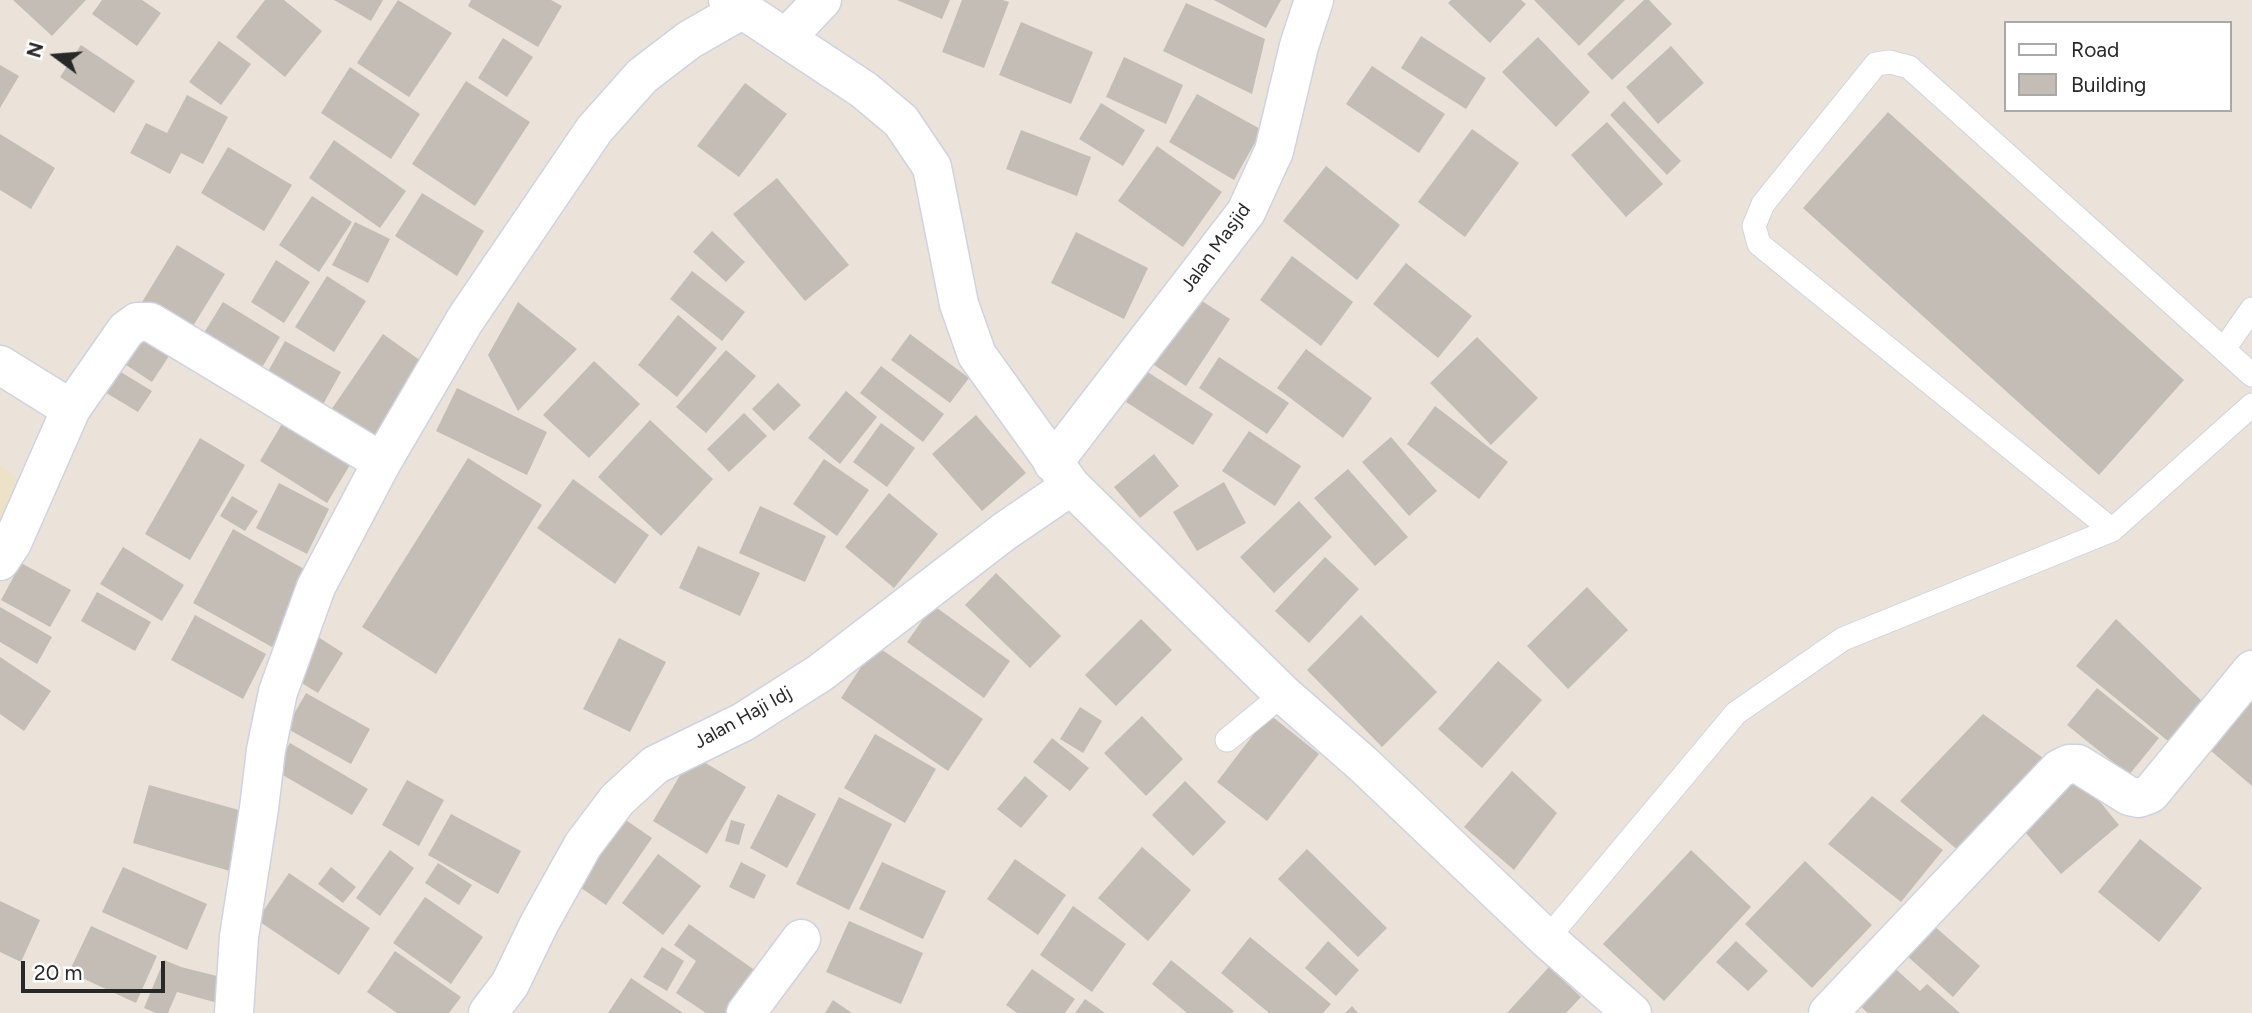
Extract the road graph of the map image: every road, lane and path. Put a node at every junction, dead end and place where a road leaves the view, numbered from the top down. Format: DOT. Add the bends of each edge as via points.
graph roads {
  1 [pos="822,0"];
  2 [pos="1314,0"];
  3 [pos="736,4"];
  4 [pos="786,38"];
  5 [pos="2252,309"];
  6 [pos="2224,349"];
  7 [pos="0,365"];
  8 [pos="2252,375"];
  9 [pos="2252,405"];
  10 [pos="71,409"];
  11 [pos="382,463"];
  12 [pos="1062,475"];
  13 [pos="2112,530"];
  14 [pos="0,561"];
  15 [pos="2252,670"];
  16 [pos="1283,694"];
  17 [pos="1227,740"];
  18 [pos="801,939"];
  19 [pos="1547,939"];
  20 [pos="234,1013"];
  21 [pos="488,1013"];
  22 [pos="746,1013"];
  23 [pos="1632,1013"];
  24 [pos="1828,1013"];
  1 -- 4 [label="street"];
  2 -- 12 [label="street, Jalan Masjid" via="1273,151 1246,212"];
  3 -- 4 [label="street"];
  3 -- 11 [label="street" via="642,76 594,130 464,320"];
  4 -- 12 [label="street" via="901,121 932,167 959,304 977,355"];
  5 -- 6 [label="lane"];
  6 -- 8 [label="lane"];
  6 -- 13 [label="lane" via="1909,67 1890,61 1875,64 1762,204 1754,226 1759,244"];
  7 -- 10 [label="street"];
  9 -- 13 [label="lane"];
  10 -- 11 [label="street" via="126,330 137,322 150,322"];
  10 -- 14 [label="street"];
  11 -- 20 [label="street" via="316,587 278,692 239,937"];
  12 -- 16 [label="street"];
  12 -- 21 [label="street, Jalan Haji Idj" via="1005,531 820,673 743,722 655,765 617,800 583,845 510,984"];
  13 -- 19 [label="lane" via="1843,639 1736,713"];
  15 -- 24 [label="street" via="2150,794 2129,796 2078,764 2059,769"];
  16 -- 17 [label="lane"];
  16 -- 19 [label="street"];
  18 -- 22 [label="street"];
  19 -- 23 [label="street"];
}
